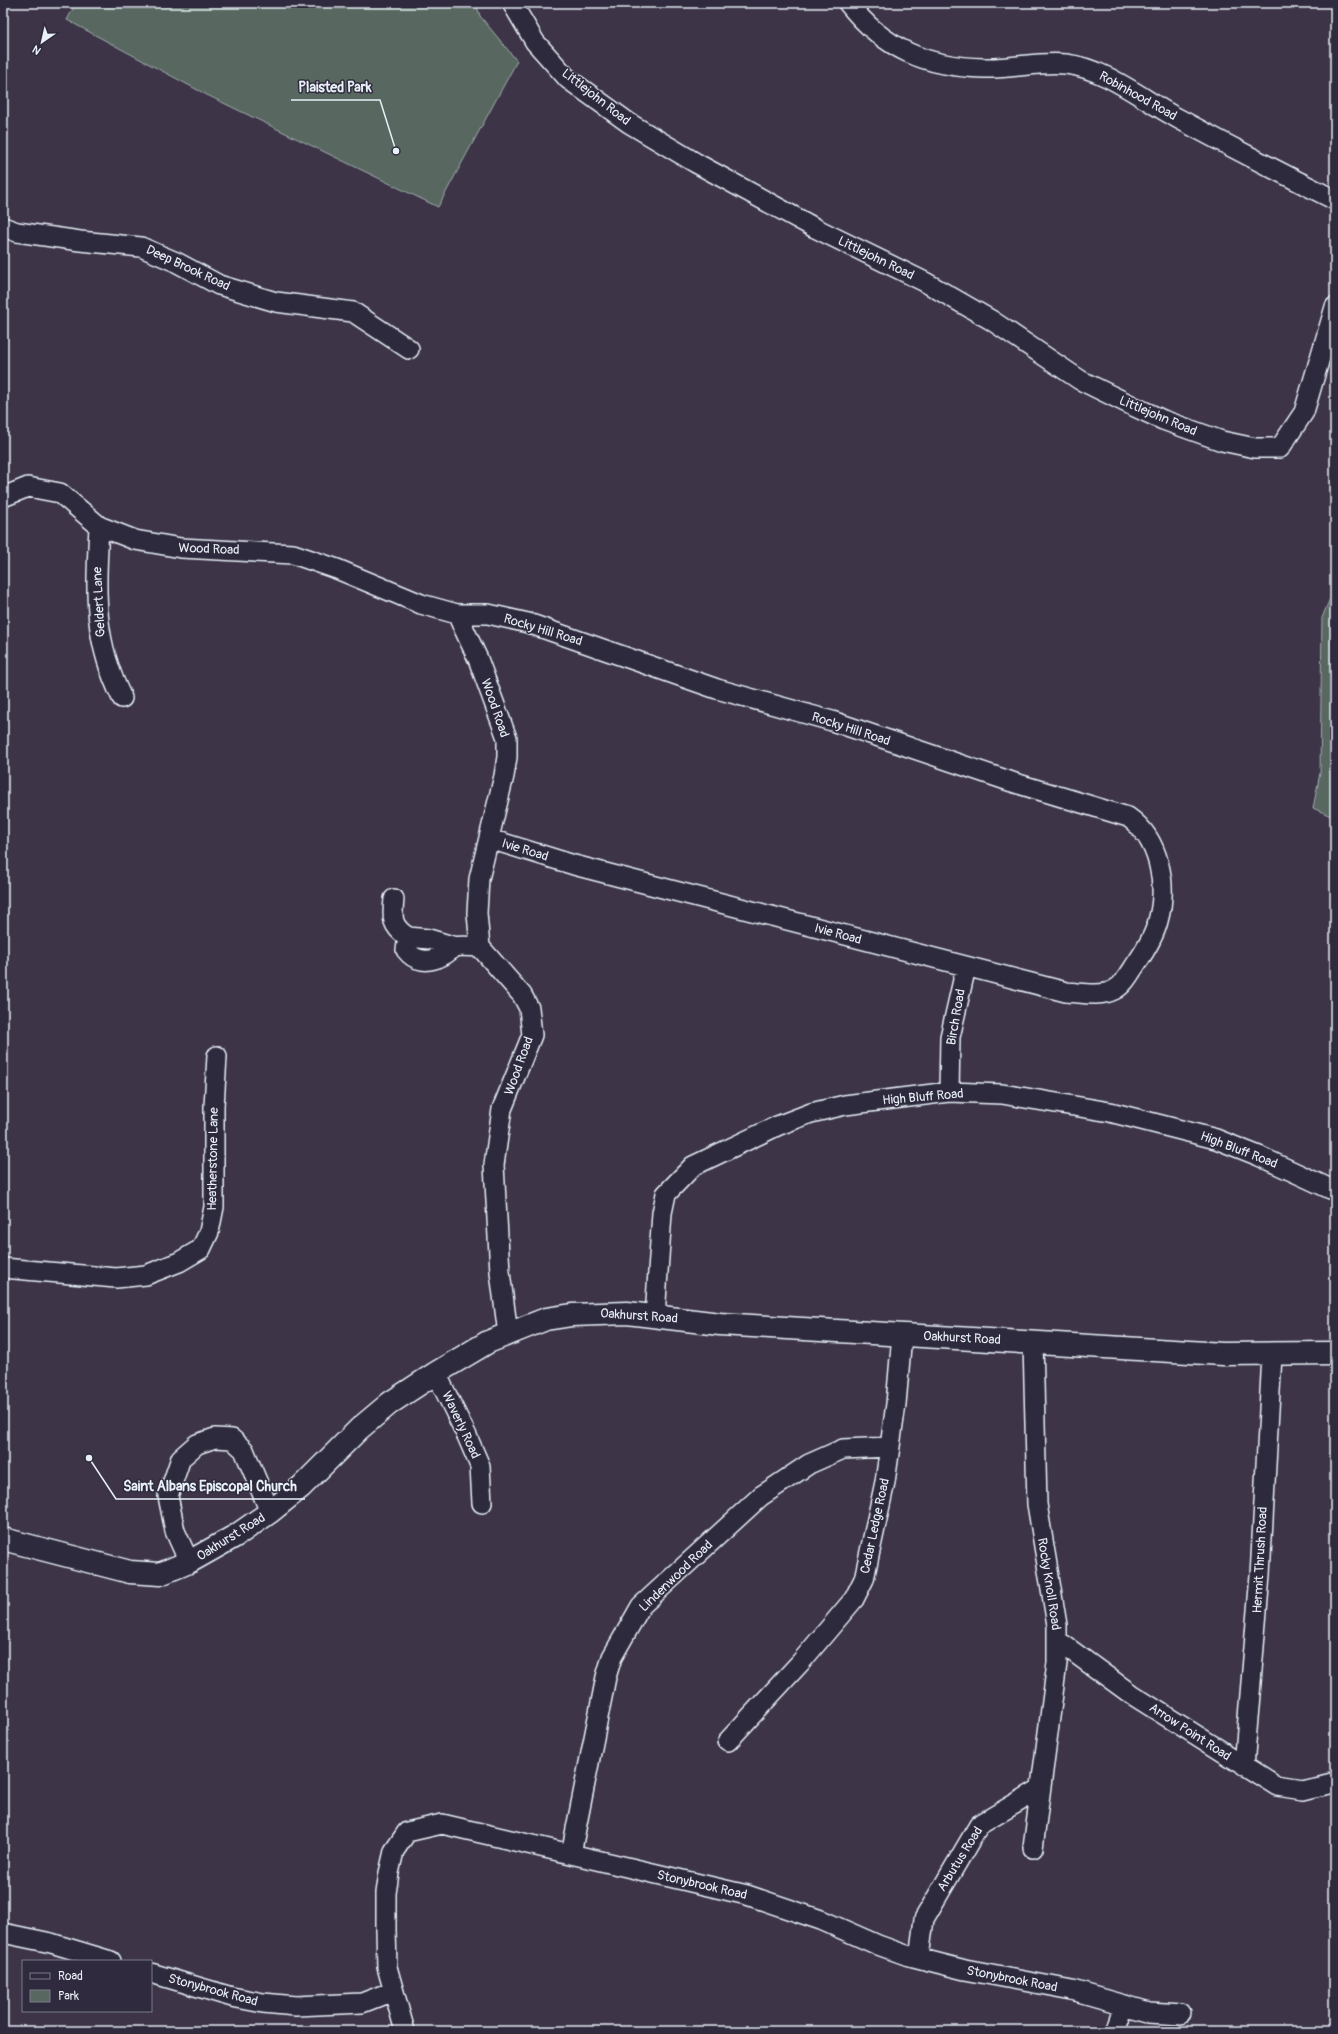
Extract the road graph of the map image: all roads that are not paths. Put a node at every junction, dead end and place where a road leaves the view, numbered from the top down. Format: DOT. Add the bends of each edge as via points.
graph roads {
  1 [pos="512,3"];
  2 [pos="848,3"];
  3 [pos="1335,200"];
  4 [pos="3,227"];
  5 [pos="1335,307"];
  6 [pos="409,349"];
  7 [pos="3,497"];
  8 [pos="99,526"];
  9 [pos="457,614"];
  10 [pos="122,698"];
  11 [pos="490,839"];
  12 [pos="394,899"];
  13 [pos="1156,927"];
  14 [pos="480,947"];
  15 [pos="966,967"];
  16 [pos="217,1056"];
  17 [pos="949,1092"];
  18 [pos="1335,1191"];
  19 [pos="3,1268"];
  20 [pos="655,1316"];
  21 [pos="508,1334"];
  22 [pos="902,1335"];
  23 [pos="1033,1342"];
  24 [pos="1335,1353"];
  25 [pos="1272,1355"];
  26 [pos="436,1373"];
  27 [pos="890,1447"];
  28 [pos="482,1503"];
  29 [pos="270,1512"];
  30 [pos="3,1539"];
  31 [pos="189,1562"];
  32 [pos="1057,1640"];
  33 [pos="728,1741"];
  34 [pos="1244,1766"];
  35 [pos="1335,1782"];
  36 [pos="1040,1789"];
  37 [pos="1033,1848"];
  38 [pos="571,1854"];
  39 [pos="3,1933"];
  40 [pos="919,1958"];
  41 [pos="108,1960"];
  42 [pos="152,1973"];
  43 [pos="393,1991"];
  44 [pos="1125,2005"];
  45 [pos="1181,2014"];
  46 [pos="405,2031"];
  47 [pos="1116,2031"];
  1 -- 5 [label="street, Littlejohn Road" via="535,42 568,79 629,123 815,228 925,282 991,320 1080,380 1163,420 1222,441 1255,448 1280,448 1304,412"];
  2 -- 3 [label="street, Robinhood Road" via="870,28 893,46 921,58 952,65 984,68 1066,64 1098,73 1178,119"];
  4 -- 6 [label="street, Deep Brook Road" via="17,232 141,247 176,262 218,285 276,302 353,312"];
  7 -- 8 [label="street, Wood Road" via="28,487 60,492"];
  8 -- 9 [label="street, Wood Road" via="150,544 293,554 337,569 421,604"];
  8 -- 10 [label="street, Geldert Lane" via="96,587 100,639"];
  9 -- 11 [label="street, Wood Road" via="478,659 507,738 507,757"];
  9 -- 13 [label="street, Rocky Hill Road" via="488,614 528,623 717,689 832,721 1012,782 1128,817 1140,825 1149,838 1157,858 1162,900"];
  11 -- 14 [label="street, Wood Road" via="479,879 476,913"];
  11 -- 15 [label="street, Ivie Road" via="574,866"];
  12 -- 14 [label="street" via="393,915 396,928 408,937 406,950 411,957 430,960 456,947"];
  13 -- 15 [label="street, Ivie Road" via="1151,941 1123,983 1114,990 1102,993 1066,992"];
  14 -- 21 [label="street, Wood Road" via="522,995 529,1008 532,1035 502,1109 494,1165 500,1272"];
  15 -- 17 [label="street, Birch Road" via="950,1037"];
  16 -- 19 [label="street, Heatherstone Lane" via="214,1106 214,1207 209,1232 201,1249 179,1262 146,1275 116,1278"];
  17 -- 18 [label="street, High Bluff Road" via="1002,1094 1110,1112 1182,1129 1259,1156"];
  17 -- 20 [label="street, High Bluff Road" via="845,1105 811,1113 777,1126 693,1166 666,1194 662,1213"];
  20 -- 21 [label="street, Oakhurst Road" via="627,1313 572,1315 546,1319"];
  20 -- 22 [label="street, Oakhurst Road" via="720,1324"];
  21 -- 26 [label="street, Oakhurst Road" via="471,1351"];
  22 -- 23 [label="street, Oakhurst Road"];
  22 -- 27 [label="street, Cedar Ledge Road"];
  23 -- 25 [label="street, Oakhurst Road"];
  23 -- 32 [label="street, Rocky Knoll Road" via="1037,1504 1057,1625"];
  24 -- 25 [label="street, Oakhurst Road"];
  25 -- 34 [label="street, Hermit Thrush Road" via="1260,1575"];
  26 -- 28 [label="street, Waverly Road" via="480,1466"];
  26 -- 29 [label="street, Oakhurst Road" via="390,1403 359,1429 301,1487"];
  27 -- 33 [label="street, Cedar Ledge Road" via="869,1559 864,1579 854,1599 800,1663"];
  27 -- 38 [label="street, Lindenwood Road" via="843,1449 792,1474 761,1496 641,1606 612,1658 606,1677"];
  29 -- 31 [label="street, Oakhurst Road" via="237,1535"];
  29 -- 31 [label="street" via="244,1450 232,1439 214,1438 197,1444 181,1458 168,1496 175,1531"];
  30 -- 31 [label="street, Oakhurst Road" via="130,1572 160,1574"];
  32 -- 34 [label="street, Arrow Point Road" via="1132,1694"];
  32 -- 36 [label="street, Rocky Knoll Road" via="1057,1662"];
  34 -- 35 [label="street, Arrow Point Road" via="1277,1786 1303,1790"];
  36 -- 37 [label="street, Rocky Knoll Road"];
  36 -- 40 [label="street, Arbutus Road" via="979,1825 924,1919"];
  38 -- 40 [label="street, Stonybrook Road" via="747,1895"];
  38 -- 43 [label="street, Stonybrook Road" via="442,1824 407,1832 394,1851 386,1892 387,1966"];
  39 -- 41 [label="street" via="51,1943"];
  40 -- 44 [label="street, Stonybrook Road" via="995,1977 1072,1990"];
  42 -- 43 [label="street, Stonybrook Road" via="263,2004 296,2006 362,2003"];
  43 -- 46 [label="street, Stonybrook Road"];
  44 -- 45 [label="street, Stonybrook Road" via="1165,2014"];
  44 -- 47 [label="street"];
}
